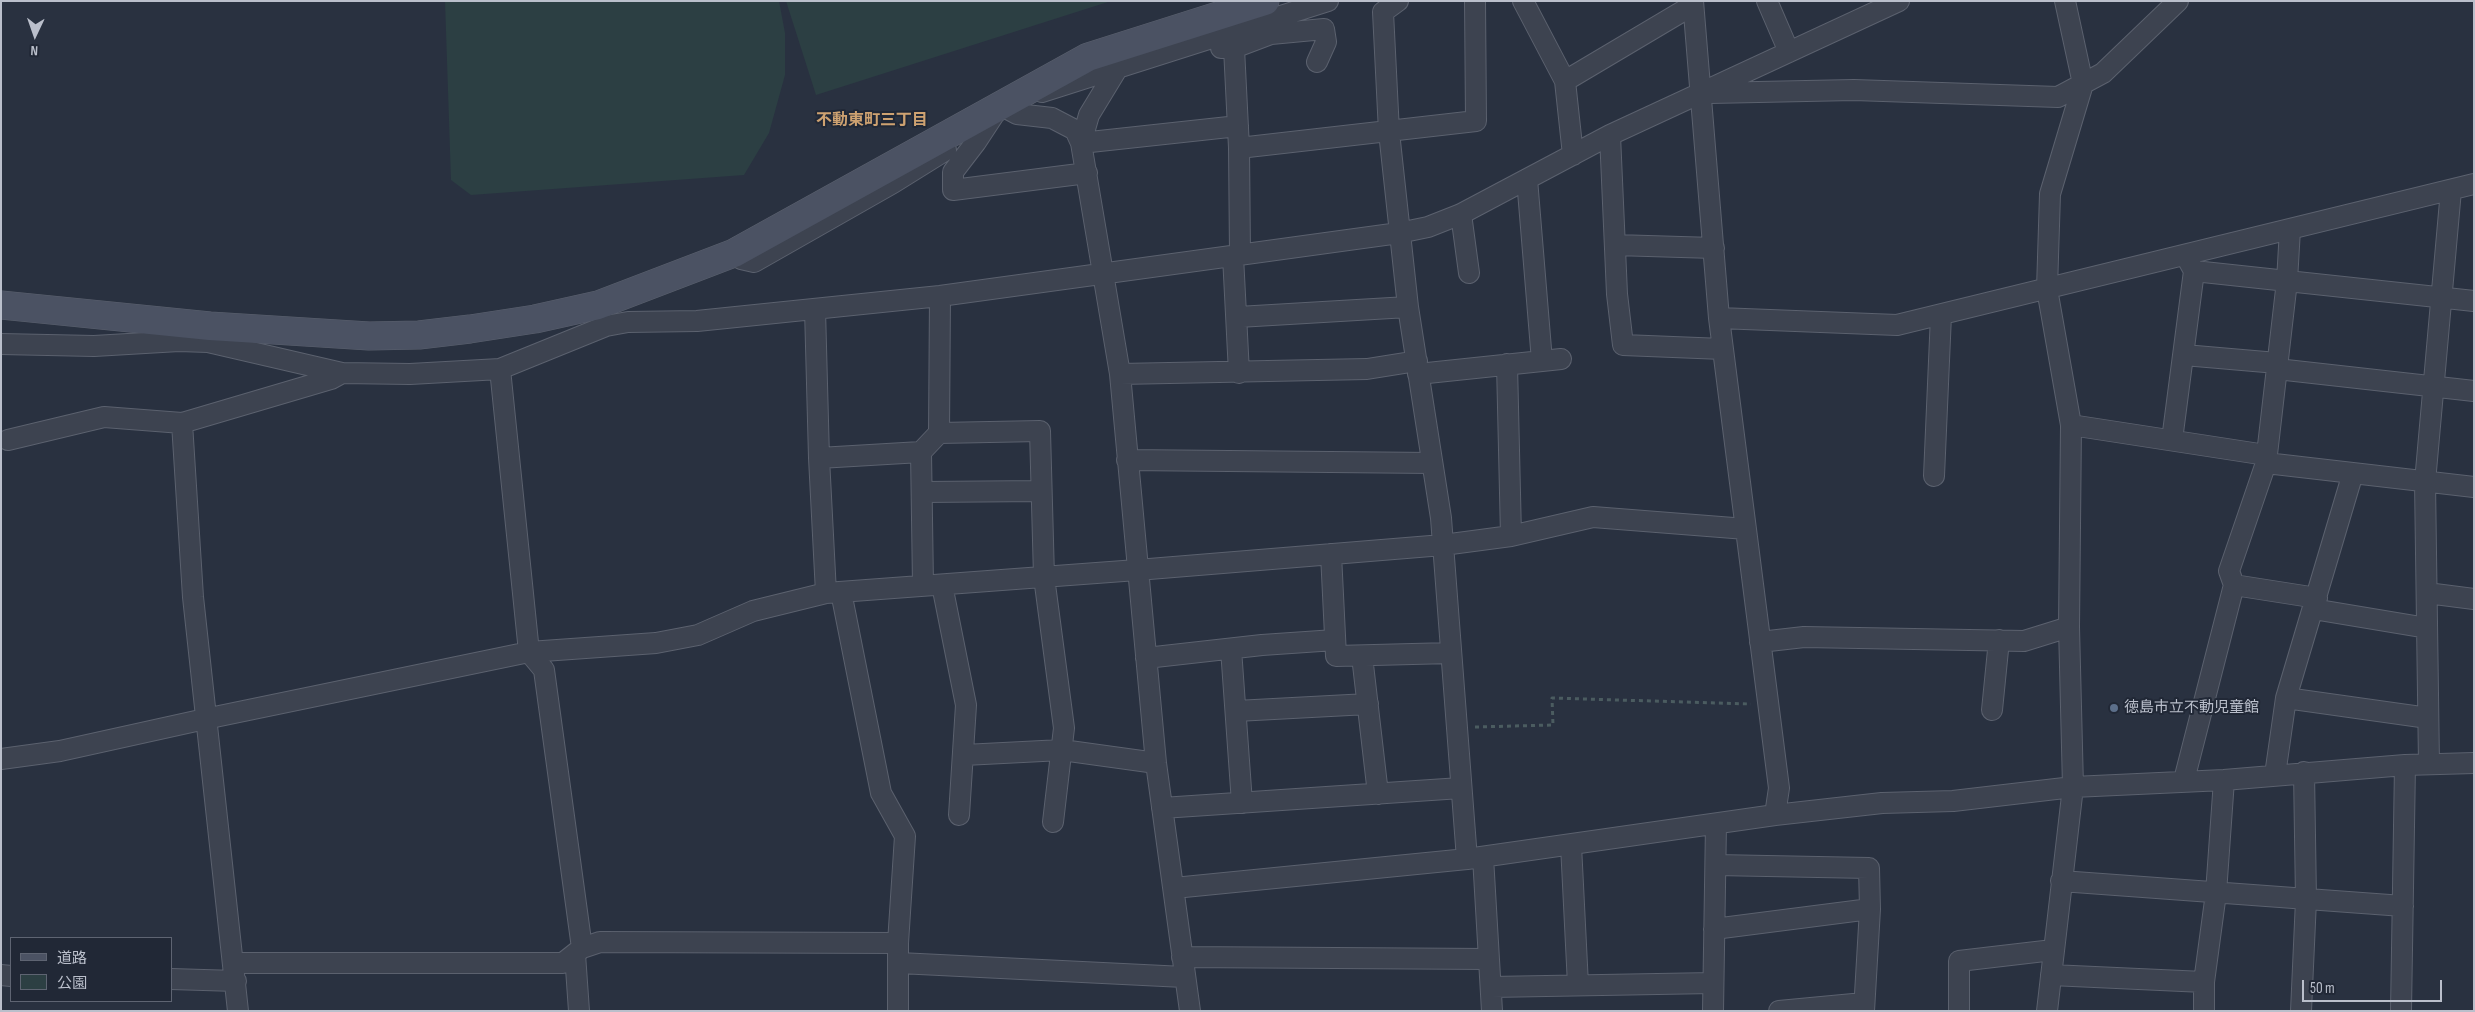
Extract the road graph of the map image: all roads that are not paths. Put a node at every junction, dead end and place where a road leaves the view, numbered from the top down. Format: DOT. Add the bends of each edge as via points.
graph roads {
  1 [pos="1265,1"];
  2 [pos="1411,1"];
  3 [pos="1475,1"];
  4 [pos="1523,1"];
  5 [pos="1767,1"];
  6 [pos="1899,1"];
  7 [pos="2065,1"];
  8 [pos="2178,1"];
  9 [pos="1319,3"];
  10 [pos="1693,3"];
  11 [pos="1390,7"];
  12 [pos="1862,9"];
  13 [pos="1271,34"];
  14 [pos="1189,46"];
  15 [pos="1234,48"];
  16 [pos="1789,52"];
  17 [pos="1316,62"];
  18 [pos="1116,69"];
  19 [pos="1565,81"];
  20 [pos="2084,84"];
  21 [pos="1702,93"];
  22 [pos="995,113"];
  23 [pos="1238,126"];
  24 [pos="1389,132"];
  25 [pos="1610,135"];
  26 [pos="1081,143"];
  27 [pos="1239,148"];
  28 [pos="1573,155"];
  29 [pos="1087,174"];
  30 [pos="1527,179"];
  31 [pos="2474,184"];
  32 [pos="2451,190"];
  33 [pos="1461,214"];
  34 [pos="2290,229"];
  35 [pos="1400,233"];
  36 [pos="1615,245"];
  37 [pos="1714,248"];
  38 [pos="1237,256"];
  39 [pos="2190,263"];
  40 [pos="1469,273"];
  41 [pos="1104,274"];
  42 [pos="2287,281"];
  43 [pos="2047,289"];
  44 [pos="940,296"];
  45 [pos="2440,297"];
  46 [pos="2474,301"];
  47 [pos="1,305"];
  48 [pos="1408,307"];
  49 [pos="814,309"];
  50 [pos="1940,315"];
  51 [pos="602,316"];
  52 [pos="1238,317"];
  53 [pos="1720,318"];
  54 [pos="209,334"];
  55 [pos="1,344"];
  56 [pos="1723,349"];
  57 [pos="2184,354"];
  58 [pos="1507,364"];
  59 [pos="2277,366"];
  60 [pos="1417,368"];
  61 [pos="500,369"];
  62 [pos="342,372"];
  63 [pos="1240,373"];
  64 [pos="1120,374"];
  65 [pos="2432,386"];
  66 [pos="2474,391"];
  67 [pos="182,423"];
  68 [pos="2071,425"];
  69 [pos="939,433"];
  70 [pos="8,440"];
  71 [pos="2172,440"];
  72 [pos="921,452"];
  73 [pos="819,458"];
  74 [pos="2266,459"];
  75 [pos="1127,460"];
  76 [pos="1432,463"];
  77 [pos="2353,473"];
  78 [pos="1934,476"];
  79 [pos="2425,482"];
  80 [pos="2474,487"];
  81 [pos="1042,491"];
  82 [pos="923,492"];
  83 [pos="1746,529"];
  84 [pos="1511,536"];
  85 [pos="1443,545"];
  86 [pos="1331,554"];
  87 [pos="1137,570"];
  88 [pos="1044,577"];
  89 [pos="933,585"];
  90 [pos="2234,585"];
  91 [pos="834,592"];
  92 [pos="2427,593"];
  93 [pos="2474,599"];
  94 [pos="2315,603"];
  95 [pos="2070,628"];
  96 [pos="2428,628"];
  97 [pos="1335,640"];
  98 [pos="1999,640"];
  99 [pos="1760,642"];
  100 [pos="1232,649"];
  101 [pos="529,652"];
  102 [pos="1451,653"];
  103 [pos="1362,656"];
  104 [pos="1146,658"];
  105 [pos="2286,698"];
  106 [pos="1368,704"];
  107 [pos="1992,710"];
  108 [pos="1236,711"];
  109 [pos="205,718"];
  110 [pos="2428,718"];
  111 [pos="1062,750"];
  112 [pos="964,754"];
  113 [pos="1,759"];
  114 [pos="1156,763"];
  115 [pos="2474,763"];
  116 [pos="2429,764"];
  117 [pos="2405,765"];
  118 [pos="2304,772"];
  119 [pos="2275,775"];
  120 [pos="2184,780"];
  121 [pos="2224,780"];
  122 [pos="2073,787"];
  123 [pos="1461,788"];
  124 [pos="1378,794"];
  125 [pos="1242,802"];
  126 [pos="1162,808"];
  127 [pos="959,815"];
  128 [pos="1775,816"];
  129 [pos="1053,822"];
  130 [pos="1716,824"];
  131 [pos="1571,845"];
  132 [pos="1475,858"];
  133 [pos="1716,865"];
  134 [pos="2061,881"];
  135 [pos="1174,888"];
  136 [pos="2216,893"];
  137 [pos="2306,900"];
  138 [pos="2403,906"];
  139 [pos="1870,909"];
  140 [pos="1714,929"];
  141 [pos="2053,950"];
  142 [pos="579,951"];
  143 [pos="898,953"];
  144 [pos="1182,957"];
  145 [pos="1488,959"];
  146 [pos="234,972"];
  147 [pos="2051,975"];
  148 [pos="1184,977"];
  149 [pos="172,979"];
  150 [pos="2204,982"];
  151 [pos="1713,983"];
  152 [pos="1578,985"];
  153 [pos="1490,987"];
  154 [pos="1864,1007"];
  155 [pos="238,1011"];
  156 [pos="579,1011"];
  157 [pos="898,1011"];
  158 [pos="1190,1011"];
  159 [pos="1492,1011"];
  160 [pos="1713,1011"];
  161 [pos="1779,1011"];
  162 [pos="1960,1011"];
  163 [pos="2047,1011"];
  164 [pos="2204,1011"];
  165 [pos="2301,1011"];
  166 [pos="2401,1011"];
  1 -- 22 [label="street" via="1088,56"];
  2 -- 11 [label="street"];
  3 -- 24 [label="street" via="1476,121"];
  4 -- 19 [label="street"];
  5 -- 16 [label="street"];
  6 -- 12 [label="street"];
  7 -- 20 [label="street"];
  8 -- 20 [label="street" via="2103,73"];
  9 -- 13 [label="street"];
  9 -- 14 [label="street"];
  10 -- 19 [label="street"];
  10 -- 21 [label="street"];
  11 -- 24 [label="street"];
  12 -- 16 [label="street"];
  13 -- 15 [label="street"];
  13 -- 17 [label="street" via="1324,29 1326,42"];
  14 -- 15 [label="street"];
  14 -- 18 [label="street"];
  15 -- 23 [label="street"];
  16 -- 21 [label="street"];
  18 -- 22 [label="street"];
  18 -- 26 [label="street" via="1089,115"];
  19 -- 28 [label="street"];
  20 -- 21 [label="street" via="2058,97 1854,90"];
  20 -- 43 [label="street" via="2050,194"];
  21 -- 25 [label="street"];
  21 -- 37 [label="street"];
  22 -- 26 [label="street" via="1052,118 1075,130"];
  22 -- 29 [label="street" via="952,172 953,190"];
  22 -- 51 [label="street" via="734,253"];
  23 -- 26 [label="street"];
  23 -- 27 [label="street"];
  24 -- 27 [label="street"];
  24 -- 35 [label="street"];
  25 -- 28 [label="street"];
  25 -- 36 [label="street"];
  26 -- 29 [label="street"];
  27 -- 38 [label="street"];
  28 -- 30 [label="street"];
  29 -- 41 [label="street"];
  30 -- 33 [label="street"];
  30 -- 58 [label="street" via="1552,360"];
  31 -- 32 [label="street"];
  32 -- 34 [label="street"];
  32 -- 45 [label="street"];
  33 -- 35 [label="street" via="1428,227"];
  33 -- 40 [label="street"];
  34 -- 39 [label="street"];
  34 -- 42 [label="street"];
  35 -- 38 [label="street"];
  35 -- 48 [label="street"];
  36 -- 37 [label="street"];
  36 -- 56 [label="street" via="1622,345"];
  37 -- 53 [label="street"];
  38 -- 41 [label="street"];
  38 -- 52 [label="street"];
  39 -- 42 [label="street"];
  39 -- 43 [label="street"];
  39 -- 57 [label="street"];
  41 -- 44 [label="street"];
  41 -- 64 [label="street"];
  42 -- 45 [label="street"];
  42 -- 59 [label="street"];
  43 -- 50 [label="street"];
  43 -- 68 [label="street"];
  44 -- 49 [label="street"];
  44 -- 69 [label="street"];
  45 -- 46 [label="street"];
  45 -- 65 [label="street"];
  47 -- 54 [label="street"];
  48 -- 52 [label="street"];
  48 -- 60 [label="street"];
  49 -- 51 [label="street" via="697,321 628,322"];
  49 -- 73 [label="street"];
  50 -- 53 [label="street" via="1897,325"];
  50 -- 78 [label="street"];
  51 -- 54 [label="street" via="535,319 419,335"];
  51 -- 61 [label="street"];
  52 -- 63 [label="street"];
  53 -- 56 [label="street"];
  54 -- 55 [label="street" via="179,341 94,346"];
  54 -- 62 [label="street"];
  56 -- 83 [label="street"];
  57 -- 59 [label="street"];
  57 -- 71 [label="street"];
  58 -- 60 [label="street"];
  58 -- 84 [label="street"];
  59 -- 65 [label="street"];
  59 -- 74 [label="street"];
  60 -- 63 [label="street"];
  60 -- 76 [label="street"];
  61 -- 62 [label="street" via="410,374"];
  61 -- 101 [label="street"];
  62 -- 67 [label="street" via="331,379"];
  63 -- 64 [label="street"];
  64 -- 75 [label="street"];
  65 -- 66 [label="street"];
  65 -- 79 [label="street"];
  67 -- 70 [label="street" via="104,416"];
  67 -- 109 [label="street" via="192,597"];
  68 -- 71 [label="street"];
  68 -- 95 [label="street"];
  69 -- 72 [label="street"];
  69 -- 81 [label="street" via="1040,431"];
  71 -- 74 [label="street"];
  72 -- 73 [label="street"];
  72 -- 82 [label="street"];
  73 -- 91 [label="street"];
  74 -- 77 [label="street"];
  74 -- 90 [label="street" via="2229,571"];
  75 -- 76 [label="street"];
  75 -- 87 [label="street"];
  76 -- 85 [label="street"];
  77 -- 79 [label="street"];
  77 -- 94 [label="street"];
  79 -- 80 [label="street"];
  79 -- 92 [label="street"];
  81 -- 82 [label="street"];
  81 -- 88 [label="street"];
  82 -- 89 [label="street"];
  83 -- 84 [label="street" via="1593,517"];
  83 -- 99 [label="street"];
  84 -- 85 [label="street"];
  85 -- 86 [label="street"];
  85 -- 102 [label="street"];
  86 -- 87 [label="street"];
  86 -- 97 [label="street"];
  87 -- 88 [label="street"];
  87 -- 104 [label="street"];
  88 -- 89 [label="street"];
  88 -- 111 [label="street" via="1064,728"];
  89 -- 91 [label="street"];
  89 -- 112 [label="street" via="966,705"];
  90 -- 94 [label="street"];
  90 -- 120 [label="street"];
  91 -- 101 [label="street" via="753,611 698,635 656,643"];
  91 -- 143 [label="street" via="881,793 905,836"];
  92 -- 93 [label="street"];
  92 -- 96 [label="street"];
  94 -- 96 [label="street"];
  94 -- 105 [label="street"];
  95 -- 98 [label="street" via="2024,641"];
  95 -- 122 [label="street"];
  96 -- 110 [label="street"];
  97 -- 100 [label="street"];
  97 -- 103 [label="street" via="1336,656"];
  98 -- 99 [label="street" via="1804,637"];
  98 -- 107 [label="street"];
  99 -- 128 [label="street" via="1779,788"];
  100 -- 104 [label="street"];
  100 -- 108 [label="street"];
  101 -- 109 [label="street"];
  101 -- 142 [label="street" via="544,670"];
  102 -- 103 [label="street"];
  102 -- 123 [label="street"];
  103 -- 106 [label="street"];
  104 -- 114 [label="street"];
  105 -- 110 [label="street"];
  105 -- 119 [label="street"];
  106 -- 108 [label="street"];
  106 -- 124 [label="street"];
  108 -- 125 [label="street"];
  109 -- 113 [label="street" via="60,752"];
  109 -- 146 [label="street"];
  110 -- 116 [label="street"];
  111 -- 112 [label="street"];
  111 -- 114 [label="street"];
  111 -- 129 [label="street"];
  112 -- 127 [label="street"];
  114 -- 126 [label="street"];
  115 -- 116 [label="street"];
  116 -- 117 [label="street"];
  117 -- 118 [label="street"];
  117 -- 138 [label="street"];
  118 -- 119 [label="street"];
  118 -- 137 [label="street"];
  119 -- 121 [label="street"];
  120 -- 121 [label="street"];
  120 -- 122 [label="street"];
  121 -- 136 [label="street"];
  122 -- 128 [label="street" via="1953,801 1882,803"];
  122 -- 134 [label="street"];
  123 -- 124 [label="street"];
  123 -- 132 [label="street"];
  124 -- 125 [label="street"];
  125 -- 126 [label="street"];
  126 -- 135 [label="street"];
  128 -- 130 [label="street"];
  130 -- 131 [label="street"];
  130 -- 133 [label="street"];
  131 -- 132 [label="street"];
  131 -- 152 [label="street"];
  132 -- 135 [label="street"];
  132 -- 145 [label="street"];
  133 -- 139 [label="street" via="1870,868"];
  133 -- 140 [label="street"];
  134 -- 136 [label="street"];
  134 -- 141 [label="street"];
  135 -- 144 [label="street"];
  136 -- 137 [label="street"];
  136 -- 150 [label="street"];
  137 -- 138 [label="street"];
  137 -- 165 [label="street"];
  138 -- 166 [label="street"];
  139 -- 140 [label="street"];
  139 -- 154 [label="street"];
  140 -- 151 [label="street"];
  141 -- 147 [label="street"];
  141 -- 162 [label="street" via="1959,961"];
  142 -- 143 [label="street" via="600,942"];
  142 -- 146 [label="street" via="564,963"];
  142 -- 156 [label="street"];
  143 -- 148 [label="street"];
  143 -- 157 [label="street"];
  144 -- 145 [label="street"];
  144 -- 148 [label="street"];
  145 -- 153 [label="street"];
  146 -- 149 [label="street"];
  146 -- 155 [label="street"];
  147 -- 150 [label="street"];
  147 -- 163 [label="street"];
  148 -- 158 [label="street"];
  150 -- 164 [label="street"];
  151 -- 152 [label="street"];
  151 -- 160 [label="street"];
  152 -- 153 [label="street"];
  153 -- 159 [label="street"];
  154 -- 161 [label="street"];
}
